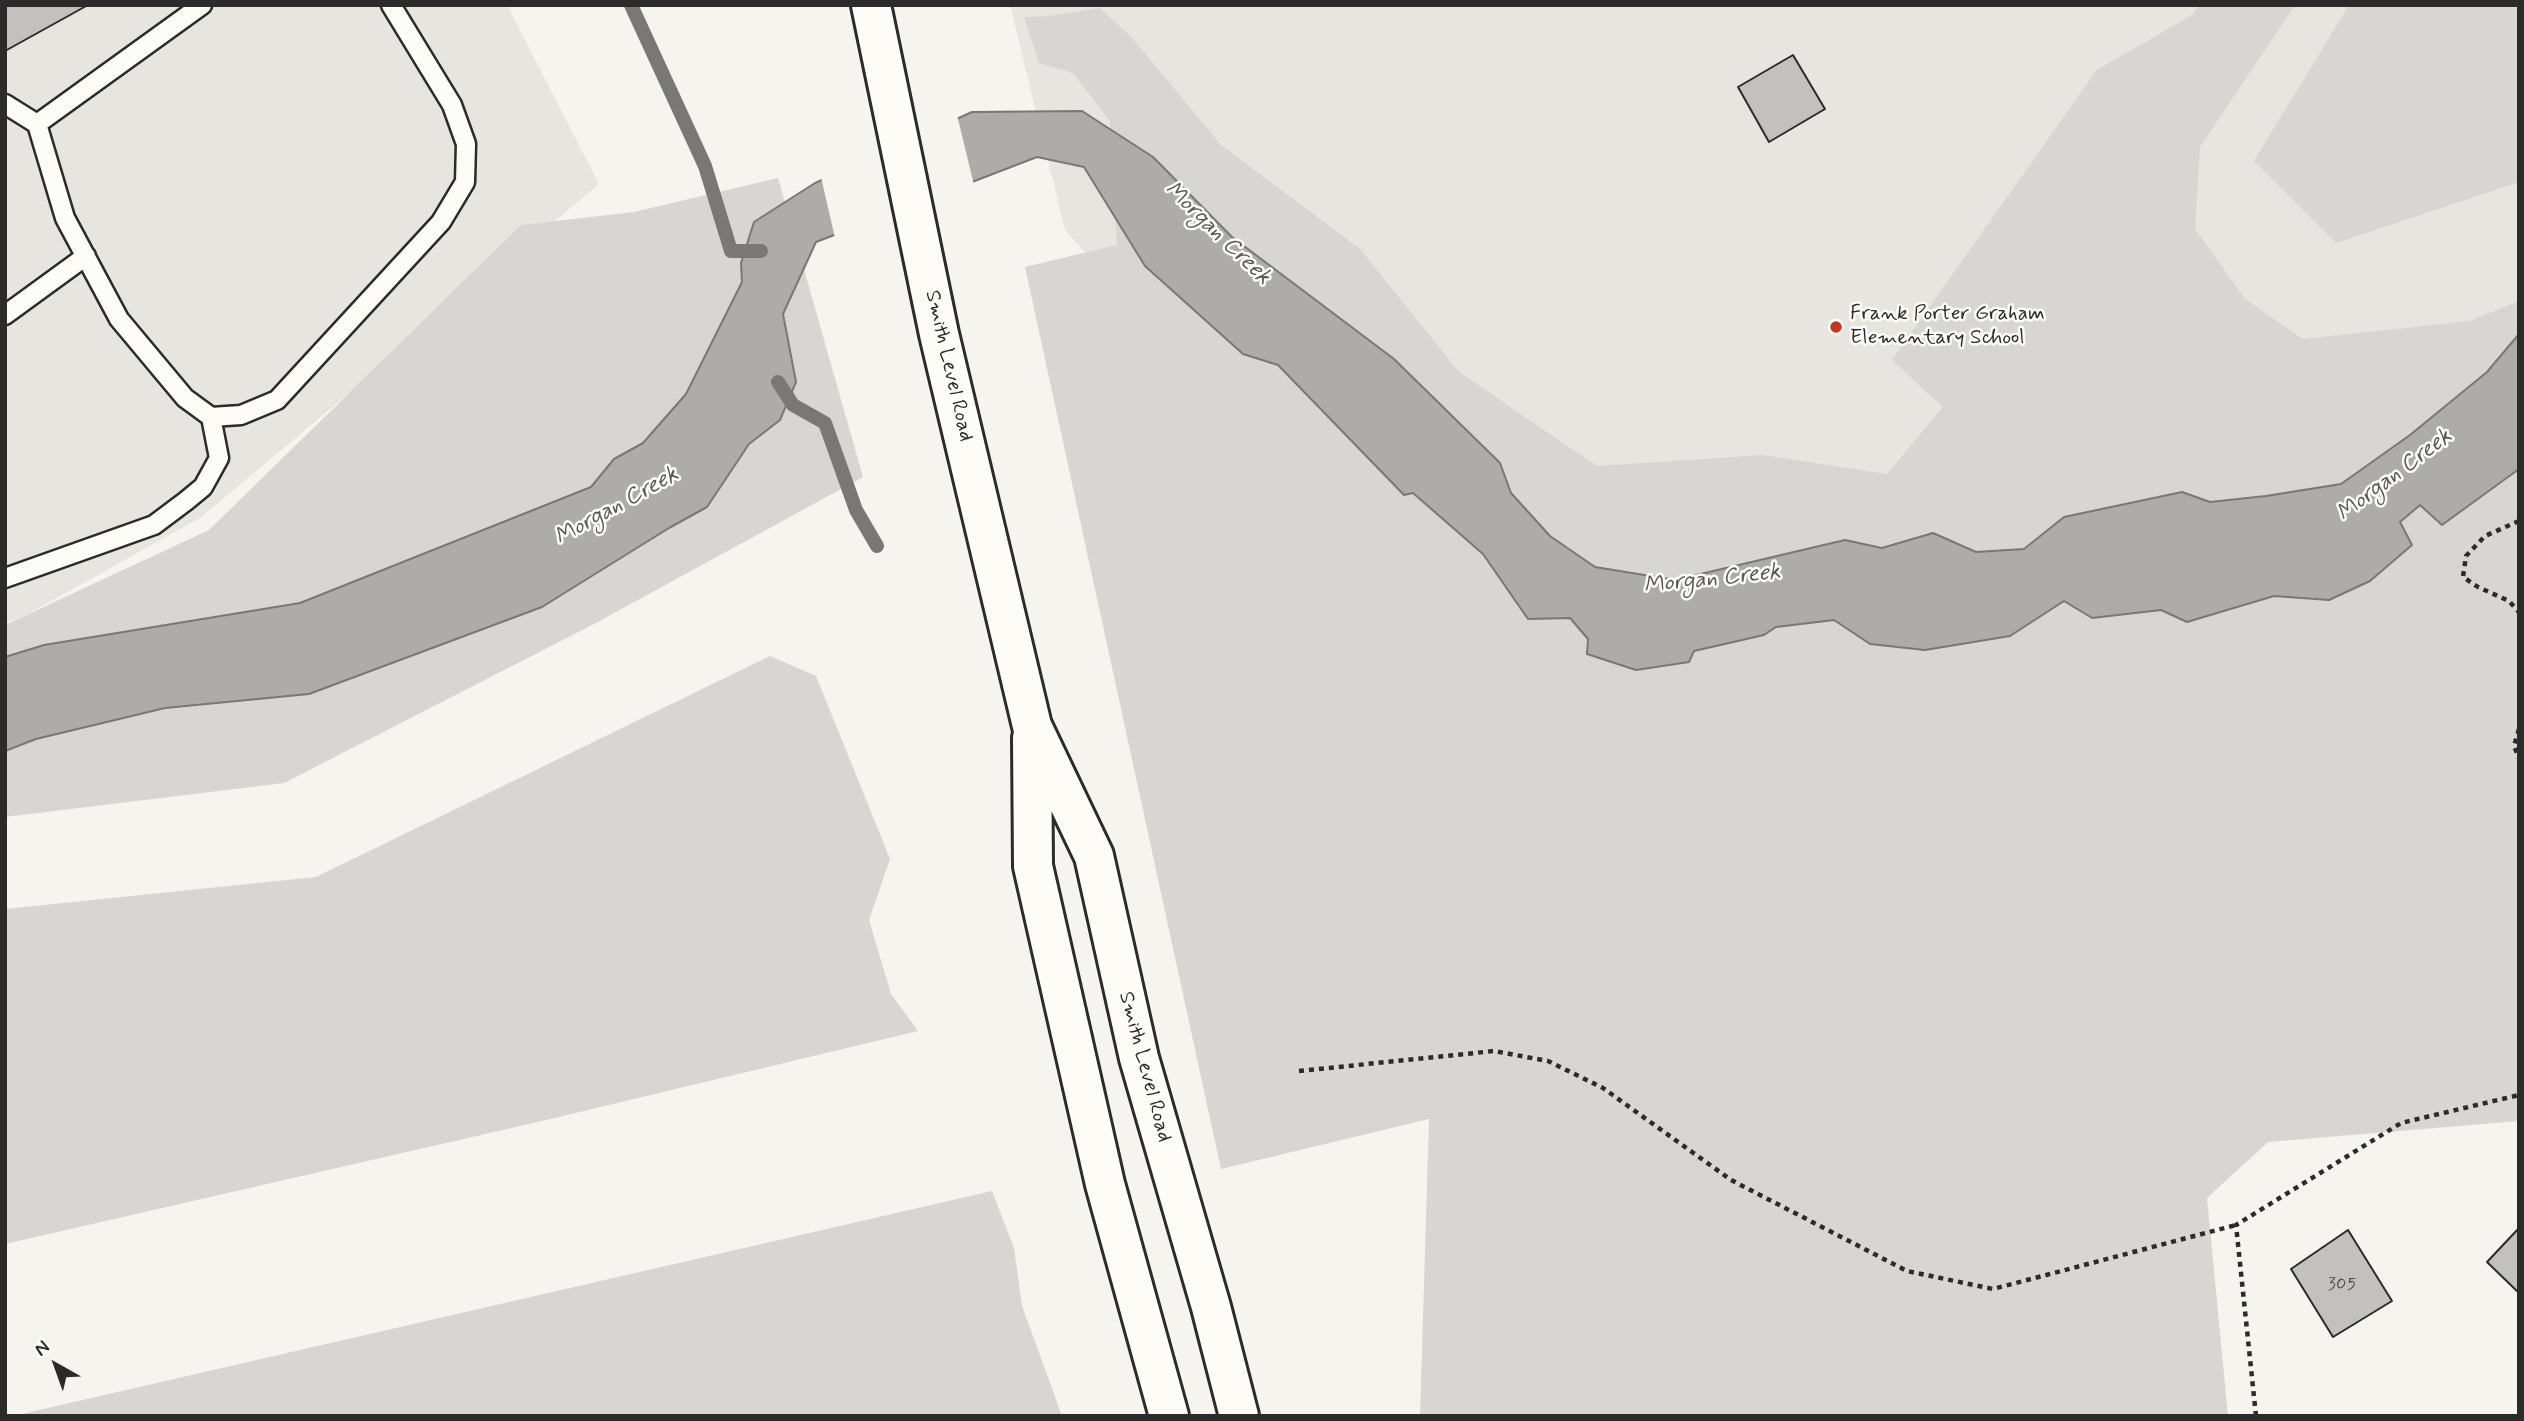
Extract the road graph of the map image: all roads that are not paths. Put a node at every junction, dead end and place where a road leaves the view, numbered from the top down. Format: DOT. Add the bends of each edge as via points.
graph roads {
  1 [pos="202,5"];
  2 [pos="391,5"];
  3 [pos="871,5"];
  4 [pos="5,104"];
  5 [pos="37,124"];
  6 [pos="86,256"];
  7 [pos="5,315"];
  8 [pos="211,417"];
  9 [pos="5,578"];
  10 [pos="1032,726"];
  11 [pos="1169,1416"];
  12 [pos="1239,1416"];
  1 -- 5 [label="lane"];
  2 -- 8 [label="lane" via="452,106 466,144 465,182 441,222 276,400 241,415"];
  3 -- 10 [label="main road, Smith Level Road" via="939,334"];
  4 -- 5 [label="lane"];
  5 -- 6 [label="lane" via="65,218"];
  6 -- 7 [label="lane"];
  6 -- 8 [label="lane" via="119,319 185,398"];
  8 -- 9 [label="lane" via="219,458 202,487 186,500 153,525"];
  10 -- 11 [label="main road, Smith Level Road" via="1032,866 1105,1184"];
  10 -- 12 [label="main road, Smith Level Road" via="1094,856 1139,1058"];
}
